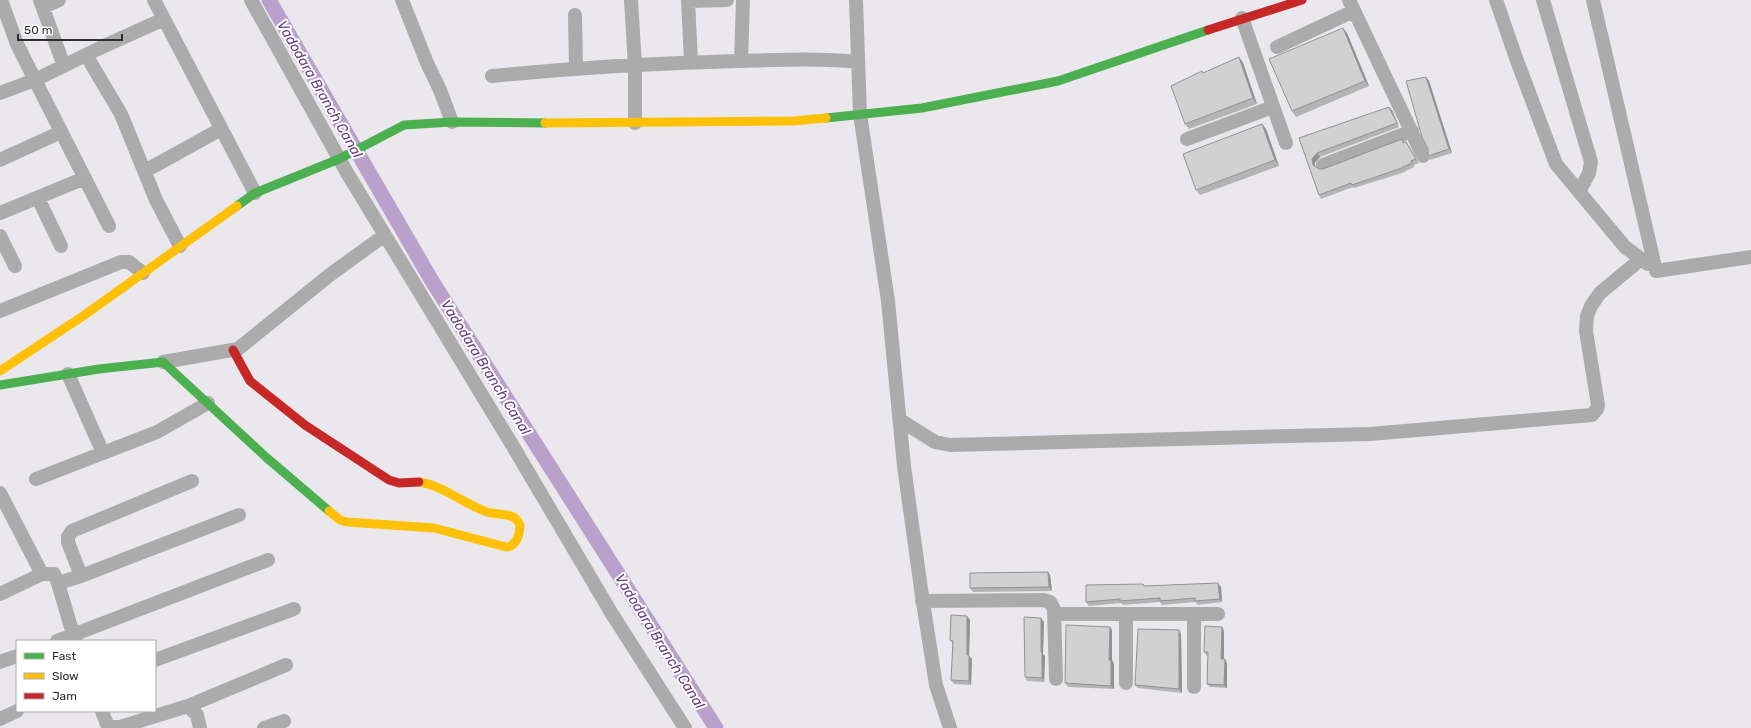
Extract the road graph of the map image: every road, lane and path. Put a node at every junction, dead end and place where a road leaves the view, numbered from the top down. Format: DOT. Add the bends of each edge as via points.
graph roads {
  1 [pos="0,0"];
  2 [pos="59,0"];
  3 [pos="154,0"];
  4 [pos="251,0"];
  5 [pos="402,0"];
  6 [pos="631,0"];
  7 [pos="688,0"];
  8 [pos="726,0"];
  9 [pos="743,0"];
  10 [pos="856,0"];
  11 [pos="1302,0"];
  12 [pos="1496,0"];
  13 [pos="1543,0"];
  14 [pos="1593,0"];
  15 [pos="41,4"];
  16 [pos="1352,6"];
  17 [pos="575,15"];
  18 [pos="1242,18"];
  19 [pos="164,19"];
  20 [pos="5,28"];
  21 [pos="1277,47"];
  22 [pos="86,55"];
  23 [pos="741,61"];
  24 [pos="690,62"];
  25 [pos="858,62"];
  26 [pos="635,64"];
  27 [pos="64,66"];
  28 [pos="576,68"];
  29 [pos="492,76"];
  30 [pos="35,80"];
  31 [pos="0,93"];
  32 [pos="1273,107"];
  33 [pos="860,114"];
  34 [pos="452,122"];
  35 [pos="635,123"];
  36 [pos="221,128"];
  37 [pos="1412,131"];
  38 [pos="61,132"];
  39 [pos="1187,139"];
  40 [pos="1286,143"];
  41 [pos="1423,156"];
  42 [pos="342,158"];
  43 [pos="0,160"];
  44 [pos="1323,165"];
  45 [pos="145,171"];
  46 [pos="85,178"];
  47 [pos="1579,192"];
  48 [pos="255,193"];
  49 [pos="38,198"];
  50 [pos="0,213"];
  51 [pos="109,226"];
  52 [pos="385,235"];
  53 [pos="0,236"];
  54 [pos="61,246"];
  55 [pos="180,246"];
  56 [pos="1751,257"];
  57 [pos="1640,259"];
  58 [pos="15,266"];
  59 [pos="1656,271"];
  60 [pos="143,273"];
  61 [pos="0,311"];
  62 [pos="233,350"];
  63 [pos="164,362"];
  64 [pos="0,371"];
  65 [pos="68,374"];
  66 [pos="0,385"];
  67 [pos="208,403"];
  68 [pos="900,420"];
  69 [pos="103,453"];
  70 [pos="36,479"];
  71 [pos="192,481"];
  72 [pos="0,493"];
  73 [pos="239,515"];
  74 [pos="268,560"];
  75 [pos="42,574"];
  76 [pos="81,576"];
  77 [pos="58,583"];
  78 [pos="0,594"];
  79 [pos="922,601"];
  80 [pos="294,608"];
  81 [pos="1054,614"];
  82 [pos="1126,614"];
  83 [pos="1194,614"];
  84 [pos="1218,614"];
  85 [pos="74,638"];
  86 [pos="63,640"];
  87 [pos="16,656"];
  88 [pos="156,660"];
  89 [pos="0,662"];
  90 [pos="286,665"];
  91 [pos="1056,679"];
  92 [pos="1126,683"];
  93 [pos="1194,687"];
  94 [pos="188,706"];
  95 [pos="16,711"];
  96 [pos="102,712"];
  97 [pos="0,719"];
  98 [pos="284,720"];
  99 [pos="107,727"];
  100 [pos="200,728"];
  101 [pos="264,728"];
  102 [pos="685,728"];
  103 [pos="950,728"];
  1 -- 20 [label="street"];
  2 -- 15 [label="street"];
  3 -- 19 [label="street"];
  4 -- 42 [label="street"];
  5 -- 34 [label="street"];
  6 -- 26 [label="street"];
  7 -- 8 [label="street"];
  7 -- 24 [label="street"];
  9 -- 23 [label="street"];
  10 -- 25 [label="street"];
  11 -- 18 [label="street"];
  12 -- 47 [label="street" via="1556,164"];
  13 -- 47 [label="street" via="1591,162 1589,173"];
  14 -- 59 [label="street"];
  15 -- 27 [label="street"];
  16 -- 21 [label="street"];
  16 -- 37 [label="street"];
  17 -- 28 [label="street"];
  18 -- 32 [label="street"];
  18 -- 33 [label="street" via="1058,81 922,108"];
  19 -- 22 [label="street"];
  19 -- 36 [label="street"];
  20 -- 30 [label="street" via="17,44"];
  22 -- 27 [label="street"];
  22 -- 45 [label="street" via="121,114"];
  23 -- 24 [label="street"];
  23 -- 25 [label="street" via="826,59"];
  24 -- 26 [label="street"];
  25 -- 33 [label="street"];
  26 -- 28 [label="street"];
  26 -- 35 [label="street"];
  27 -- 30 [label="street"];
  28 -- 29 [label="street"];
  30 -- 31 [label="street"];
  30 -- 38 [label="street"];
  32 -- 39 [label="street"];
  32 -- 40 [label="street"];
  33 -- 35 [label="street" via="793,121"];
  33 -- 68 [label="street" via="888,301"];
  34 -- 35 [label="street"];
  34 -- 42 [label="street" via="404,125"];
  36 -- 45 [label="street"];
  36 -- 48 [label="street"];
  37 -- 41 [label="street"];
  37 -- 44 [label="street"];
  38 -- 43 [label="street"];
  38 -- 46 [label="street"];
  42 -- 48 [label="street"];
  42 -- 52 [label="street"];
  45 -- 55 [label="street" via="156,200"];
  46 -- 49 [label="street"];
  46 -- 51 [label="street"];
  47 -- 57 [label="street" via="1625,248"];
  48 -- 55 [label="street"];
  49 -- 50 [label="street"];
  49 -- 54 [label="street"];
  52 -- 62 [label="street" via="330,274 238,349"];
  52 -- 102 [label="street" via="612,614"];
  53 -- 58 [label="street"];
  55 -- 60 [label="street"];
  56 -- 59 [label="street"];
  57 -- 59 [label="street"];
  57 -- 68 [label="street" via="1600,293 1587,316 1586,331 1598,405 1592,414 1370,434 950,445 935,442"];
  60 -- 61 [label="street" via="129,262 121,262"];
  60 -- 64 [label="street"];
  62 -- 63 [label="street"];
  62 -- 67 [label="street" via="250,381 305,425 398,484 425,483 488,512 508,514 518,520 521,526 518,537 509,547 504,547 427,526 368,525 340,520 267,458"];
  63 -- 65 [label="street"];
  63 -- 67 [label="street"];
  65 -- 66 [label="street"];
  65 -- 69 [label="street"];
  67 -- 69 [label="street" via="157,432"];
  68 -- 79 [label="street"];
  69 -- 70 [label="street"];
  71 -- 76 [label="street" via="72,530 68,542"];
  72 -- 75 [label="street"];
  73 -- 76 [label="street"];
  74 -- 85 [label="street"];
  75 -- 77 [label="street" via="54,574"];
  75 -- 78 [label="street"];
  76 -- 77 [label="street"];
  77 -- 85 [label="street"];
  79 -- 81 [label="street" via="1043,600 1050,602"];
  79 -- 103 [label="street" via="936,685"];
  80 -- 88 [label="street"];
  81 -- 82 [label="street"];
  81 -- 91 [label="street"];
  82 -- 83 [label="street"];
  82 -- 92 [label="street"];
  83 -- 84 [label="street"];
  83 -- 93 [label="street"];
  85 -- 86 [label="street"];
  87 -- 89 [label="street"];
  90 -- 94 [label="street"];
  94 -- 99 [label="street" via="120,727"];
  94 -- 100 [label="street" via="197,716"];
  95 -- 97 [label="street"];
  96 -- 99 [label="street"];
  98 -- 101 [label="street"];
}
